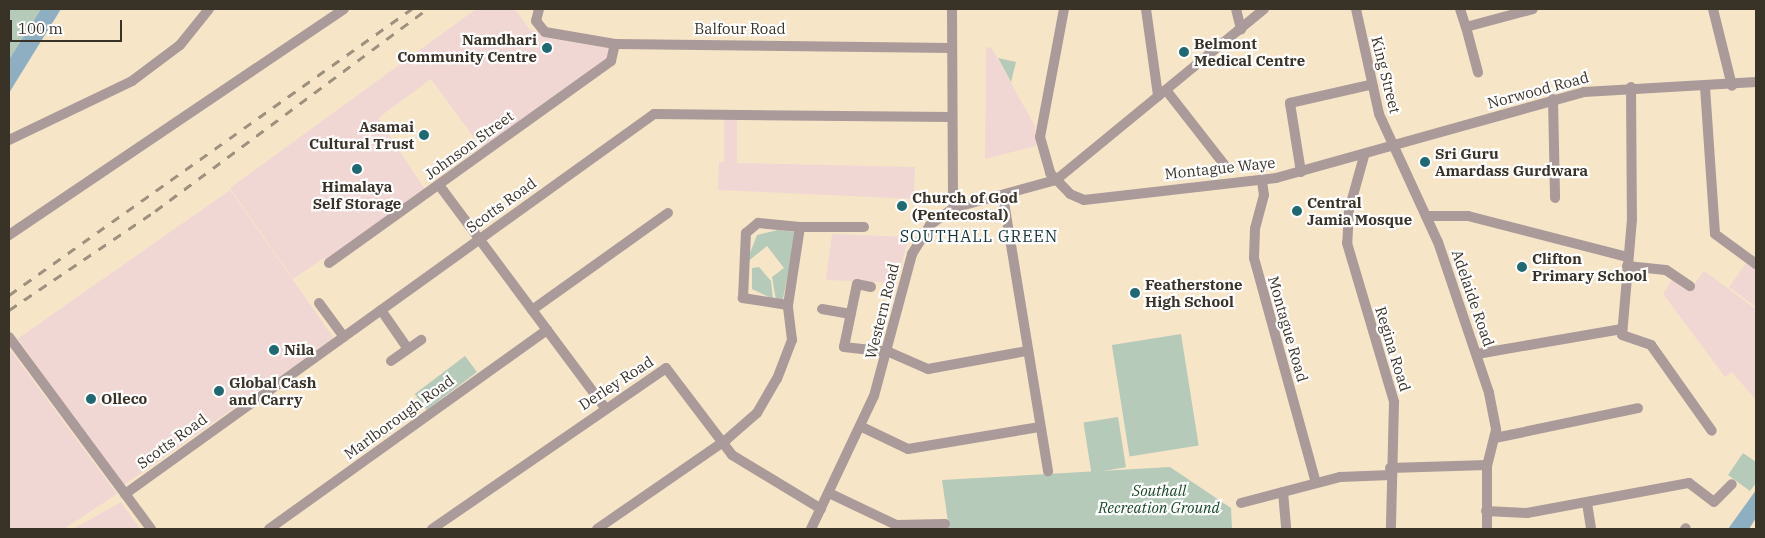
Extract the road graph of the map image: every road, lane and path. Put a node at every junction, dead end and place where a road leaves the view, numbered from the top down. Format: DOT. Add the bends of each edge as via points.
graph roads {
  1 [pos="209,9"];
  2 [pos="344,9"];
  3 [pos="539,9"];
  4 [pos="952,9"];
  5 [pos="1064,9"];
  6 [pos="1146,9"];
  7 [pos="1236,9"];
  8 [pos="1264,9"];
  9 [pos="1356,9"];
  10 [pos="1460,9"];
  11 [pos="1533,9"];
  12 [pos="1713,9"];
  13 [pos="1466,27"];
  14 [pos="1241,28"];
  15 [pos="616,44"];
  16 [pos="951,48"];
  17 [pos="1478,72"];
  18 [pos="1756,82"];
  19 [pos="1370,85"];
  20 [pos="1732,86"];
  21 [pos="1631,87"];
  22 [pos="1705,87"];
  23 [pos="1162,93"];
  24 [pos="1553,99"];
  25 [pos="951,117"];
  26 [pos="9,140"];
  27 [pos="1391,147"];
  28 [pos="1364,156"];
  29 [pos="1346,160"];
  30 [pos="1227,168"];
  31 [pos="1301,172"];
  32 [pos="1056,180"];
  33 [pos="1358,180"];
  34 [pos="1262,181"];
  35 [pos="439,185"];
  36 [pos="1003,196"];
  37 [pos="1555,198"];
  38 [pos="953,208"];
  39 [pos="668,213"];
  40 [pos="1426,216"];
  41 [pos="864,226"];
  42 [pos="800,227"];
  43 [pos="9,234"];
  44 [pos="480,240"];
  45 [pos="329,263"];
  46 [pos="1756,264"];
  47 [pos="1627,266"];
  48 [pos="1690,286"];
  49 [pos="872,287"];
  50 [pos="319,303"];
  51 [pos="788,305"];
  52 [pos="822,308"];
  53 [pos="381,310"];
  54 [pos="532,310"];
  55 [pos="851,314"];
  56 [pos="547,330"];
  57 [pos="1623,333"];
  58 [pos="9,337"];
  59 [pos="344,337"];
  60 [pos="421,340"];
  61 [pos="408,349"];
  62 [pos="1027,351"];
  63 [pos="888,352"];
  64 [pos="1477,354"];
  65 [pos="391,361"];
  66 [pos="605,408"];
  67 [pos="1638,408"];
  68 [pos="862,427"];
  69 [pos="1040,427"];
  70 [pos="1712,431"];
  71 [pos="1495,438"];
  72 [pos="722,442"];
  73 [pos="1487,465"];
  74 [pos="1390,471"];
  75 [pos="1048,472"];
  76 [pos="1316,483"];
  77 [pos="1732,484"];
  78 [pos="1283,492"];
  79 [pos="829,493"];
  80 [pos="125,494"];
  81 [pos="1241,503"];
  82 [pos="1587,503"];
  83 [pos="821,509"];
  84 [pos="1486,510"];
  85 [pos="945,524"];
  86 [pos="896,527"];
  87 [pos="151,529"];
  88 [pos="269,529"];
  89 [pos="432,529"];
  90 [pos="597,529"];
  91 [pos="812,529"];
  92 [pos="1286,529"];
  93 [pos="1391,529"];
  94 [pos="1487,529"];
  95 [pos="1591,529"];
  1 -- 26 [label="street" via="180,45 132,81"];
  2 -- 43 [label="street"];
  3 -- 15 [label="street, Balfour Road" via="536,21 545,32"];
  4 -- 16 [label="street"];
  5 -- 32 [label="street" via="1040,126 1044,160"];
  6 -- 23 [label="street"];
  7 -- 14 [label="street"];
  8 -- 14 [label="street, Western Road"];
  9 -- 19 [label="street, King Street"];
  10 -- 13 [label="street"];
  11 -- 13 [label="street"];
  12 -- 20 [label="street"];
  13 -- 17 [label="street"];
  14 -- 23 [label="street, Western Road"];
  15 -- 16 [label="street, Balfour Road"];
  15 -- 35 [label="street, Johnson Street" via="611,61"];
  16 -- 25 [label="street"];
  18 -- 20 [label="street, Norwood Road"];
  19 -- 27 [label="street, King Street"];
  19 -- 31 [label="street" via="1290,104"];
  20 -- 22 [label="street, Norwood Road"];
  21 -- 22 [label="street, Norwood Road"];
  21 -- 24 [label="street, Norwood Road"];
  21 -- 47 [label="street"];
  22 -- 46 [label="street" via="1715,234"];
  23 -- 30 [label="street"];
  23 -- 32 [label="street, Western Road"];
  24 -- 27 [label="street, Norwood Road"];
  24 -- 37 [label="street"];
  25 -- 38 [label="street"];
  25 -- 44 [label="street, Scotts Road" via="654,114"];
  27 -- 28 [label="street, Montague Waye"];
  27 -- 40 [label="street, Adelaide Road"];
  28 -- 29 [label="street, Montague Waye"];
  28 -- 33 [label="street, Regina Road"];
  29 -- 31 [label="street, Montague Waye"];
  29 -- 33 [label="street"];
  31 -- 34 [label="street, Montague Waye"];
  32 -- 34 [label="street, Montague Waye" via="1084,200"];
  32 -- 36 [label="street, Western Road"];
  33 -- 74 [label="street, Regina Road" via="1349,210 1348,249 1394,402"];
  34 -- 76 [label="street, Montague Road" via="1264,196 1255,229 1254,258"];
  35 -- 44 [label="street"];
  35 -- 45 [label="street, Johnson Street"];
  36 -- 38 [label="street, Western Road"];
  36 -- 62 [label="street"];
  38 -- 63 [label="street, Western Road" via="930,225 912,254"];
  39 -- 54 [label="street"];
  40 -- 47 [label="street" via="1468,216"];
  40 -- 64 [label="street, Adelaide Road"];
  41 -- 42 [label="street"];
  42 -- 51 [label="street"];
  42 -- 51 [label="street" via="758,223 746,233 743,298"];
  44 -- 53 [label="street, Scotts Road"];
  44 -- 54 [label="street"];
  47 -- 48 [label="street" via="1666,270"];
  47 -- 57 [label="street"];
  49 -- 55 [label="street" via="857,284"];
  50 -- 59 [label="street"];
  51 -- 72 [label="street" via="792,340 777,379 756,413"];
  52 -- 55 [label="street"];
  53 -- 59 [label="street, Scotts Road"];
  53 -- 61 [label="street"];
  54 -- 56 [label="street"];
  55 -- 63 [label="street" via="844,347"];
  56 -- 66 [label="street"];
  56 -- 88 [label="street, Marlborough Road"];
  57 -- 64 [label="street"];
  57 -- 70 [label="street" via="1651,345"];
  58 -- 80 [label="street"];
  59 -- 80 [label="street, Scotts Road"];
  60 -- 61 [label="street"];
  61 -- 65 [label="street"];
  62 -- 63 [label="street" via="928,369"];
  62 -- 69 [label="street"];
  63 -- 68 [label="street, Western Road"];
  64 -- 71 [label="street, Adelaide Road" via="1489,393"];
  66 -- 72 [label="street, Derley Road" via="666,368"];
  66 -- 89 [label="street, Derley Road"];
  67 -- 71 [label="street"];
  68 -- 69 [label="street" via="908,449"];
  68 -- 79 [label="street, Western Road"];
  69 -- 75 [label="street"];
  71 -- 73 [label="street, Adelaide Road"];
  72 -- 83 [label="street, Derley Road" via="750,467"];
  72 -- 90 [label="street"];
  73 -- 74 [label="street"];
  73 -- 84 [label="street, Adelaide Road"];
  74 -- 76 [label="street"];
  74 -- 93 [label="street, Regina Road"];
  76 -- 78 [label="street"];
  77 -- 82 [label="street" via="1714,502 1689,483"];
  78 -- 81 [label="street"];
  78 -- 92 [label="street"];
  79 -- 83 [label="street, Western Road"];
  79 -- 86 [label="street"];
  80 -- 87 [label="street"];
  82 -- 84 [label="street" via="1527,513"];
  82 -- 95 [label="street"];
  83 -- 91 [label="street, Western Road"];
  84 -- 94 [label="street, Adelaide Road"];
  85 -- 86 [label="street"];
}
